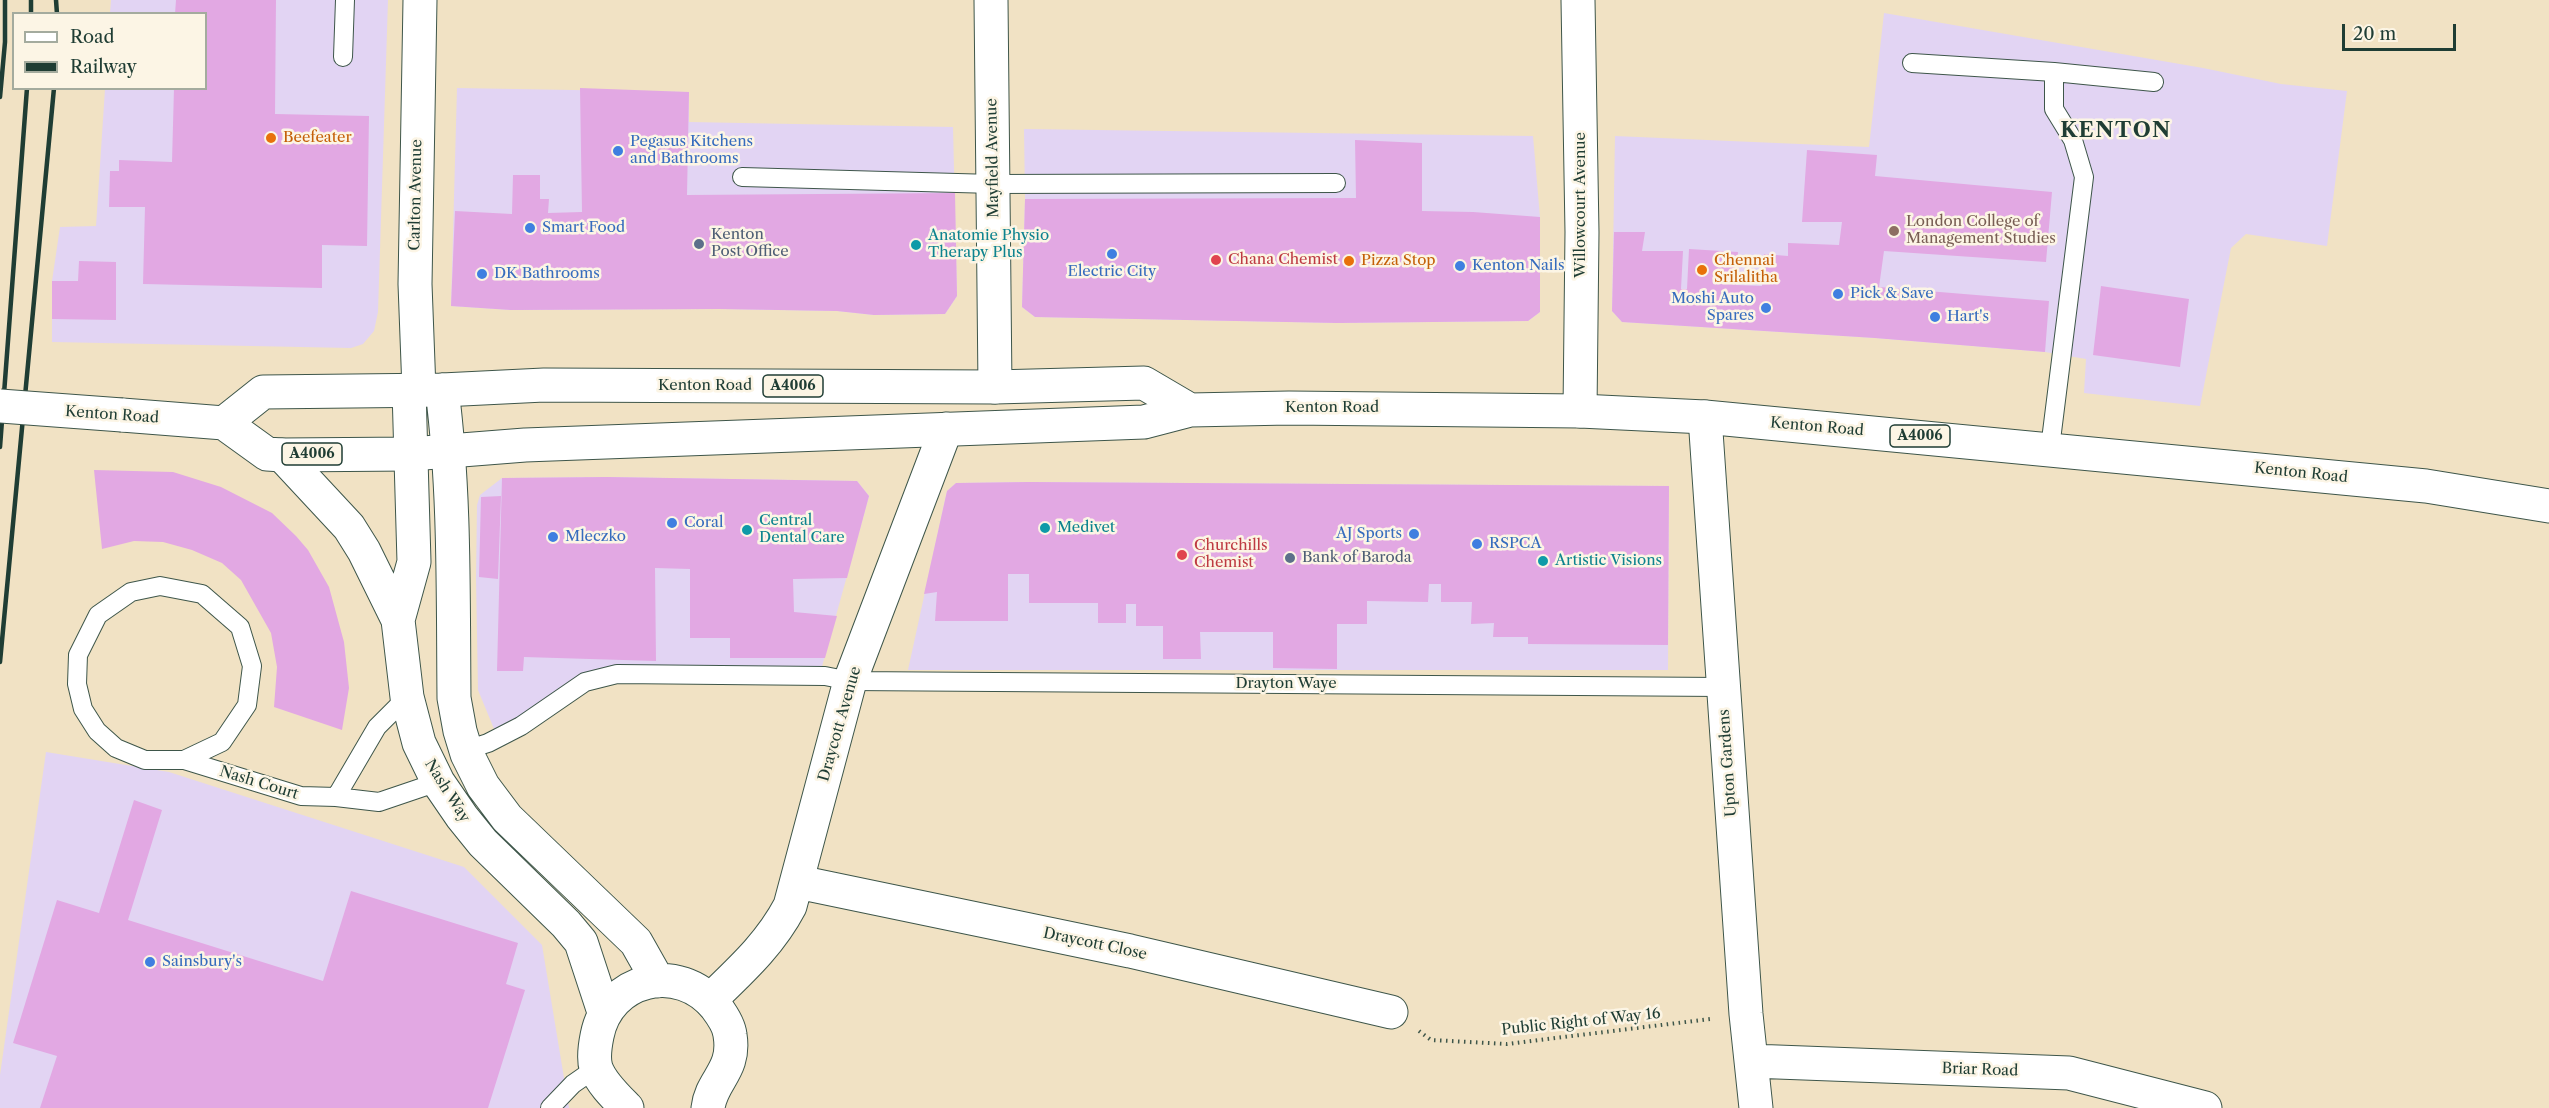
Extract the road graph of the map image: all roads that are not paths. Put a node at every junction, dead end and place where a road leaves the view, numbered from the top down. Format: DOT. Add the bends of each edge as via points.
graph roads {
  1 [pos="345,0"];
  2 [pos="420,0"];
  3 [pos="991,0"];
  4 [pos="1578,0"];
  5 [pos="343,57"];
  6 [pos="1912,63"];
  7 [pos="2054,72"];
  8 [pos="2154,82"];
  9 [pos="742,177"];
  10 [pos="1336,183"];
  11 [pos="993,184"];
  12 [pos="995,387"];
  13 [pos="423,390"];
  14 [pos="0,406"];
  15 [pos="1190,410"];
  16 [pos="1580,411"];
  17 [pos="1705,417"];
  18 [pos="224,423"];
  19 [pos="946,429"];
  20 [pos="2050,448"];
  21 [pos="450,451"];
  22 [pos="411,454"];
  23 [pos="282,455"];
  24 [pos="2549,506"];
  25 [pos="398,620"];
  26 [pos="850,681"];
  27 [pos="1722,687"];
  28 [pos="407,697"];
  29 [pos="466,750"];
  30 [pos="184,760"];
  31 [pos="438,782"];
  32 [pos="336,797"];
  33 [pos="798,882"];
  34 [pos="658,981"];
  35 [pos="710,1000"];
  36 [pos="1391,1011"];
  37 [pos="604,1012"];
  38 [pos="1751,1061"];
  39 [pos="596,1068"];
  40 [pos="704,1105"];
  41 [pos="550,1108"];
  42 [pos="627,1108"];
  43 [pos="1756,1108"];
  44 [pos="2205,1108"];
  1 -- 5 [label="lane"];
  2 -- 13 [label="street, Carlton Avenue" via="415,273"];
  3 -- 11 [label="street, Mayfield Avenue"];
  4 -- 16 [label="street, Willowcourt Avenue"];
  6 -- 7 [label="lane"];
  7 -- 8 [label="lane"];
  7 -- 20 [label="lane" via="2054,109 2073,140 2084,177"];
  9 -- 11 [label="lane"];
  10 -- 11 [label="lane"];
  11 -- 12 [label="street, Mayfield Avenue"];
  12 -- 13 [label="street, Kenton Road / A4006" via="544,385"];
  12 -- 15 [label="street, Kenton Road / A4006" via="1144,383"];
  13 -- 18 [label="street, Kenton Road / A4006" via="263,392"];
  13 -- 21 [label="street"];
  13 -- 22 [label="street, Nash Way"];
  14 -- 18 [label="street, Kenton Road, bridge"];
  15 -- 16 [label="street, Kenton Road / A4006"];
  15 -- 19 [label="street, Kenton Road / A4006" via="1144,422"];
  16 -- 17 [label="street, Kenton Road / A4006"];
  17 -- 20 [label="street, Kenton Road / A4006"];
  17 -- 27 [label="street, Upton Gardens"];
  18 -- 23 [label="street, Kenton Road / A4006" via="267,454"];
  19 -- 21 [label="street, Kenton Road / A4006"];
  19 -- 26 [label="street, Draycott Avenue"];
  20 -- 24 [label="street, Kenton Road / A4006" via="2426,486"];
  21 -- 22 [label="street, Kenton Road / A4006"];
  21 -- 29 [label="street" via="454,699"];
  22 -- 23 [label="street, Kenton Road / A4006"];
  22 -- 25 [label="street, Nash Way" via="414,562"];
  23 -- 25 [label="street" via="349,527"];
  25 -- 28 [label="street, Nash Way"];
  26 -- 27 [label="lane, Drayton Waye"];
  26 -- 29 [label="lane, Drayton Waye" via="825,676 617,674 585,682 521,726"];
  26 -- 33 [label="street, Draycott Avenue"];
  27 -- 38 [label="street, Upton Gardens"];
  28 -- 31 [label="street, Nash Way" via="419,743"];
  28 -- 32 [label="lane" via="377,728"];
  29 -- 34 [label="street" via="483,786 507,818 636,942"];
  30 -- 30 [label="lane, Nash Court" via="145,760 116,748 97,731 83,709 77,684 78,655 98,615 131,592 160,586 202,594 240,627 252,666 247,705 222,742"];
  30 -- 32 [label="lane, Nash Court" via="301,796"];
  31 -- 32 [label="lane, Nash Court" via="379,802"];
  31 -- 37 [label="street, Nash Way" via="483,843 581,942"];
  33 -- 35 [label="street, Draycott Avenue" via="778,929"];
  33 -- 36 [label="street, Draycott Close" via="1130,951"];
  34 -- 35 [label="street" via="693,988"];
  34 -- 37 [label="street" via="628,988"];
  35 -- 40 [label="street" via="730,1033 731,1052 728,1068"];
  37 -- 39 [label="street" via="595,1048"];
  38 -- 43 [label="street, Upton Gardens"];
  38 -- 44 [label="street, Briar Road" via="2069,1073"];
  39 -- 41 [label="lane" via="573,1084"];
  39 -- 42 [label="street"];
}
